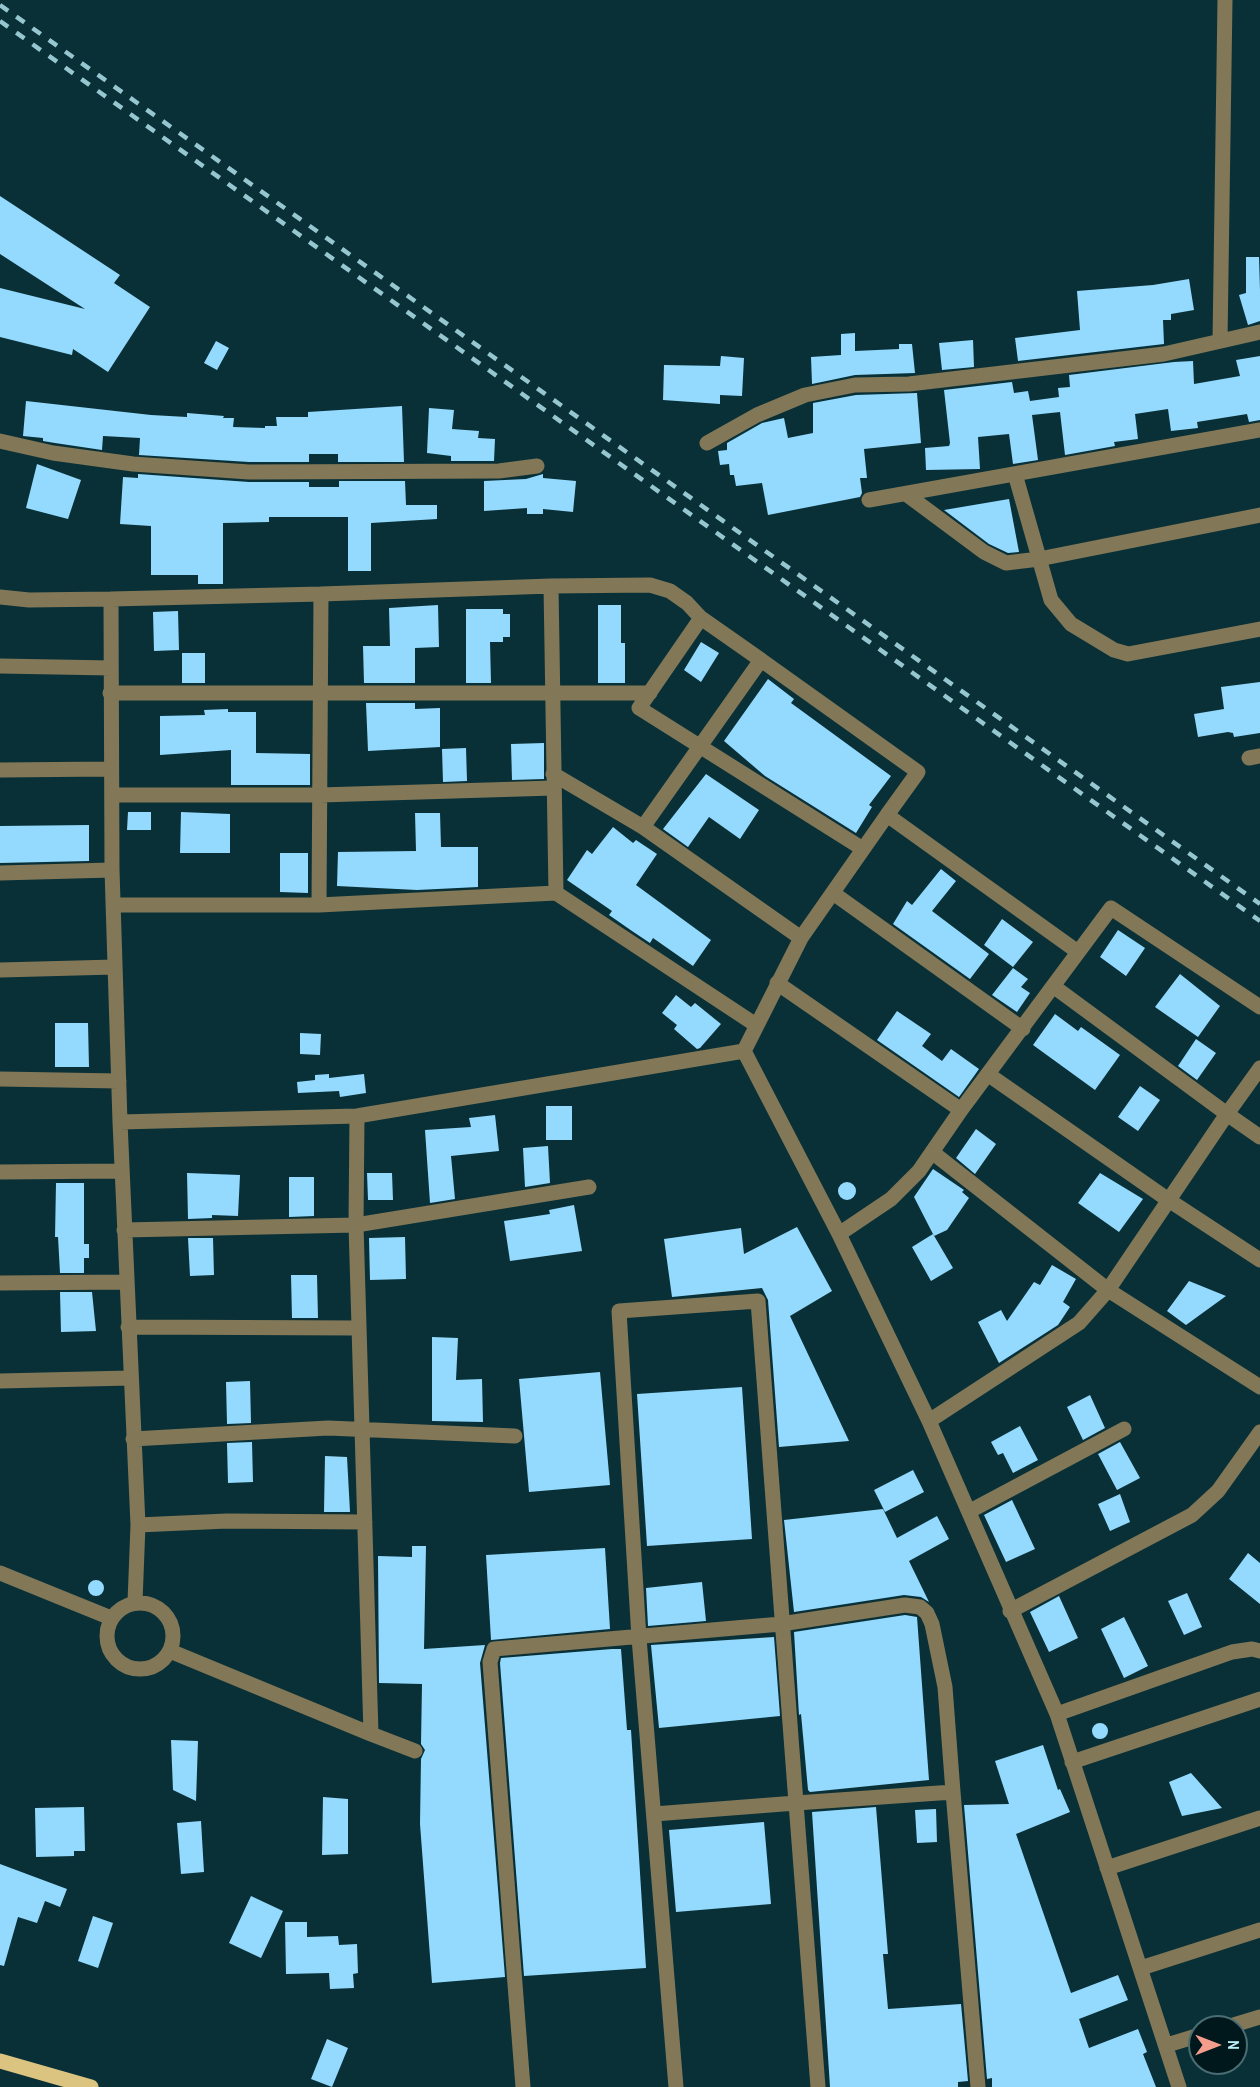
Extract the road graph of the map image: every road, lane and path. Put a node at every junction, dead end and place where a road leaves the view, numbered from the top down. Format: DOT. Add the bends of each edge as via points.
graph roads {
  1 [pos="1226,0"];
  2 [pos="1260,332"];
  3 [pos="1220,341"];
  4 [pos="1260,430"];
  5 [pos="0,441"];
  6 [pos="707,443"];
  7 [pos="537,466"];
  8 [pos="1015,474"];
  9 [pos="906,494"];
  10 [pos="869,500"];
  11 [pos="1260,515"];
  12 [pos="1039,559"];
  13 [pos="551,586"];
  14 [pos="321,594"];
  15 [pos="0,597"];
  16 [pos="111,599"];
  17 [pos="701,618"];
  18 [pos="1260,629"];
  19 [pos="761,660"];
  20 [pos="0,666"];
  21 [pos="111,668"];
  22 [pos="552,691"];
  23 [pos="110,693"];
  24 [pos="320,693"];
  25 [pos="650,693"];
  26 [pos="699,747"];
  27 [pos="111,768"];
  28 [pos="0,770"];
  29 [pos="554,781"];
  30 [pos="112,795"];
  31 [pos="320,795"];
  32 [pos="887,815"];
  33 [pos="643,827"];
  34 [pos="863,849"];
  35 [pos="112,870"];
  36 [pos="0,873"];
  37 [pos="833,892"];
  38 [pos="556,893"];
  39 [pos="114,905"];
  40 [pos="319,905"];
  41 [pos="801,938"];
  42 [pos="1078,952"];
  43 [pos="115,967"];
  44 [pos="0,970"];
  45 [pos="777,983"];
  46 [pos="1053,986"];
  47 [pos="1260,1007"];
  48 [pos="756,1026"];
  49 [pos="1023,1029"];
  50 [pos="744,1051"];
  51 [pos="1260,1068"];
  52 [pos="989,1075"];
  53 [pos="0,1079"];
  54 [pos="119,1081"];
  55 [pos="961,1110"];
  56 [pos="1227,1114"];
  57 [pos="357,1116"];
  58 [pos="120,1122"];
  59 [pos="1260,1137"];
  60 [pos="933,1152"];
  61 [pos="122,1171"];
  62 [pos="0,1172"];
  63 [pos="589,1187"];
  64 [pos="1167,1199"];
  65 [pos="356,1225"];
  66 [pos="124,1230"];
  67 [pos="839,1234"];
  68 [pos="1260,1260"];
  69 [pos="126,1282"];
  70 [pos="0,1283"];
  71 [pos="1108,1290"];
  72 [pos="128,1327"];
  73 [pos="358,1328"];
  74 [pos="130,1378"];
  75 [pos="0,1381"];
  76 [pos="1260,1387"];
  77 [pos="929,1420"];
  78 [pos="361,1428"];
  79 [pos="1124,1430"];
  80 [pos="1260,1432"];
  81 [pos="515,1436"];
  82 [pos="133,1439"];
  83 [pos="970,1511"];
  84 [pos="365,1522"];
  85 [pos="138,1525"];
  86 [pos="0,1573"];
  87 [pos="135,1602"];
  88 [pos="1010,1611"];
  89 [pos="111,1618"];
  90 [pos="781,1624"];
  91 [pos="639,1638"];
  92 [pos="170,1651"];
  93 [pos="1260,1651"];
  94 [pos="1260,1699"];
  95 [pos="1057,1714"];
  96 [pos="371,1734"];
  97 [pos="416,1751"];
  98 [pos="1072,1762"];
  99 [pos="953,1792"];
  100 [pos="796,1803"];
  101 [pos="654,1814"];
  102 [pos="1260,1818"];
  103 [pos="1107,1868"];
  104 [pos="1260,1930"];
  105 [pos="1140,1968"];
  106 [pos="1188,2039"];
  107 [pos="1167,2045"];
  108 [pos="0,2061"];
  109 [pos="91,2087"];
  110 [pos="523,2087"];
  111 [pos="676,2087"];
  112 [pos="818,2087"];
  113 [pos="978,2087"];
  114 [pos="1179,2087"];
  1 -- 3 [label="street"];
  2 -- 3 [label="street"];
  3 -- 6 [label="street" via="1102,362 909,384 855,385 805,395 757,415"];
  4 -- 8 [label="street"];
  5 -- 7 [label="street" via="134,464 249,472 499,471"];
  8 -- 9 [label="street"];
  8 -- 12 [label="street"];
  9 -- 10 [label="street"];
  9 -- 12 [label="street" via="998,561"];
  11 -- 12 [label="street"];
  12 -- 18 [label="street" via="1051,600 1060,613 1114,650 1143,653"];
  13 -- 14 [label="street"];
  13 -- 17 [label="street" via="650,585 670,591"];
  13 -- 22 [label="street"];
  14 -- 16 [label="street"];
  14 -- 24 [label="street"];
  15 -- 16 [label="street"];
  16 -- 21 [label="street"];
  17 -- 19 [label="street"];
  17 -- 25 [label="street"];
  19 -- 26 [label="street"];
  19 -- 32 [label="street" via="918,772"];
  20 -- 21 [label="street"];
  21 -- 23 [label="street"];
  22 -- 24 [label="street"];
  22 -- 25 [label="street"];
  22 -- 29 [label="street"];
  23 -- 24 [label="street"];
  23 -- 27 [label="street"];
  24 -- 31 [label="street"];
  25 -- 26 [label="street" via="639,708"];
  26 -- 33 [label="street"];
  26 -- 34 [label="street"];
  27 -- 28 [label="street"];
  27 -- 30 [label="street"];
  29 -- 31 [label="street"];
  29 -- 33 [label="street"];
  29 -- 38 [label="street"];
  30 -- 31 [label="street"];
  30 -- 35 [label="street"];
  31 -- 40 [label="street"];
  32 -- 34 [label="street"];
  32 -- 42 [label="street"];
  33 -- 41 [label="street"];
  34 -- 37 [label="street"];
  35 -- 36 [label="street"];
  35 -- 39 [label="street"];
  37 -- 41 [label="street"];
  37 -- 49 [label="street"];
  38 -- 40 [label="street"];
  38 -- 48 [label="street"];
  39 -- 40 [label="street"];
  39 -- 43 [label="street"];
  41 -- 45 [label="street"];
  42 -- 46 [label="street"];
  42 -- 47 [label="street" via="1111,908"];
  43 -- 44 [label="street"];
  43 -- 54 [label="street"];
  45 -- 48 [label="street"];
  45 -- 55 [label="street"];
  46 -- 49 [label="street"];
  46 -- 56 [label="street"];
  48 -- 50 [label="street"];
  49 -- 52 [label="street"];
  50 -- 57 [label="street"];
  50 -- 67 [label="street"];
  51 -- 56 [label="street"];
  52 -- 55 [label="street"];
  52 -- 64 [label="street"];
  53 -- 54 [label="street"];
  54 -- 58 [label="street"];
  55 -- 60 [label="street"];
  56 -- 59 [label="street"];
  56 -- 64 [label="street"];
  57 -- 58 [label="street"];
  57 -- 65 [label="street"];
  58 -- 61 [label="street"];
  60 -- 67 [label="street" via="891,1199"];
  60 -- 71 [label="street"];
  61 -- 62 [label="street"];
  61 -- 66 [label="street"];
  63 -- 65 [label="street"];
  64 -- 68 [label="street"];
  64 -- 71 [label="street"];
  65 -- 66 [label="street"];
  65 -- 73 [label="street"];
  66 -- 69 [label="street"];
  67 -- 77 [label="street"];
  69 -- 70 [label="street"];
  69 -- 72 [label="street"];
  71 -- 76 [label="street"];
  71 -- 77 [label="street" via="1079,1323"];
  72 -- 73 [label="street"];
  72 -- 74 [label="street"];
  73 -- 78 [label="street"];
  74 -- 75 [label="street"];
  74 -- 82 [label="street"];
  77 -- 83 [label="street"];
  78 -- 81 [label="street"];
  78 -- 82 [label="street"];
  78 -- 84 [label="street"];
  79 -- 83 [label="street"];
  80 -- 88 [label="street" via="1218,1491 1192,1515"];
  82 -- 85 [label="street"];
  83 -- 88 [label="street"];
  84 -- 85 [label="street"];
  84 -- 96 [label="street"];
  85 -- 87 [label="street"];
  86 -- 89 [label="street"];
  87 -- 89 [label="street" via="117,1610"];
  87 -- 92 [label="street" via="153,1605 168,1617 173,1634"];
  88 -- 95 [label="street"];
  89 -- 92 [label="street" via="107,1645 111,1654 126,1666 147,1669"];
  90 -- 91 [label="street"];
  90 -- 91 [label="street" via="758,1301 619,1311"];
  90 -- 99 [label="street" via="905,1605 920,1607 927,1613 945,1687"];
  90 -- 100 [label="street"];
  91 -- 101 [label="street"];
  91 -- 110 [label="street" via="499,1647 491,1656"];
  92 -- 96 [label="street"];
  93 -- 95 [label="street" via="1232,1652"];
  94 -- 98 [label="street"];
  95 -- 98 [label="street"];
  96 -- 97 [label="street"];
  98 -- 103 [label="street"];
  99 -- 100 [label="street"];
  99 -- 113 [label="street"];
  100 -- 101 [label="street"];
  100 -- 112 [label="street"];
  101 -- 111 [label="street"];
  102 -- 103 [label="street"];
  103 -- 105 [label="street"];
  104 -- 105 [label="street"];
  105 -- 107 [label="street"];
  106 -- 107 [label="street"];
  107 -- 114 [label="street"];
  108 -- 109 [label="main road"];
}
